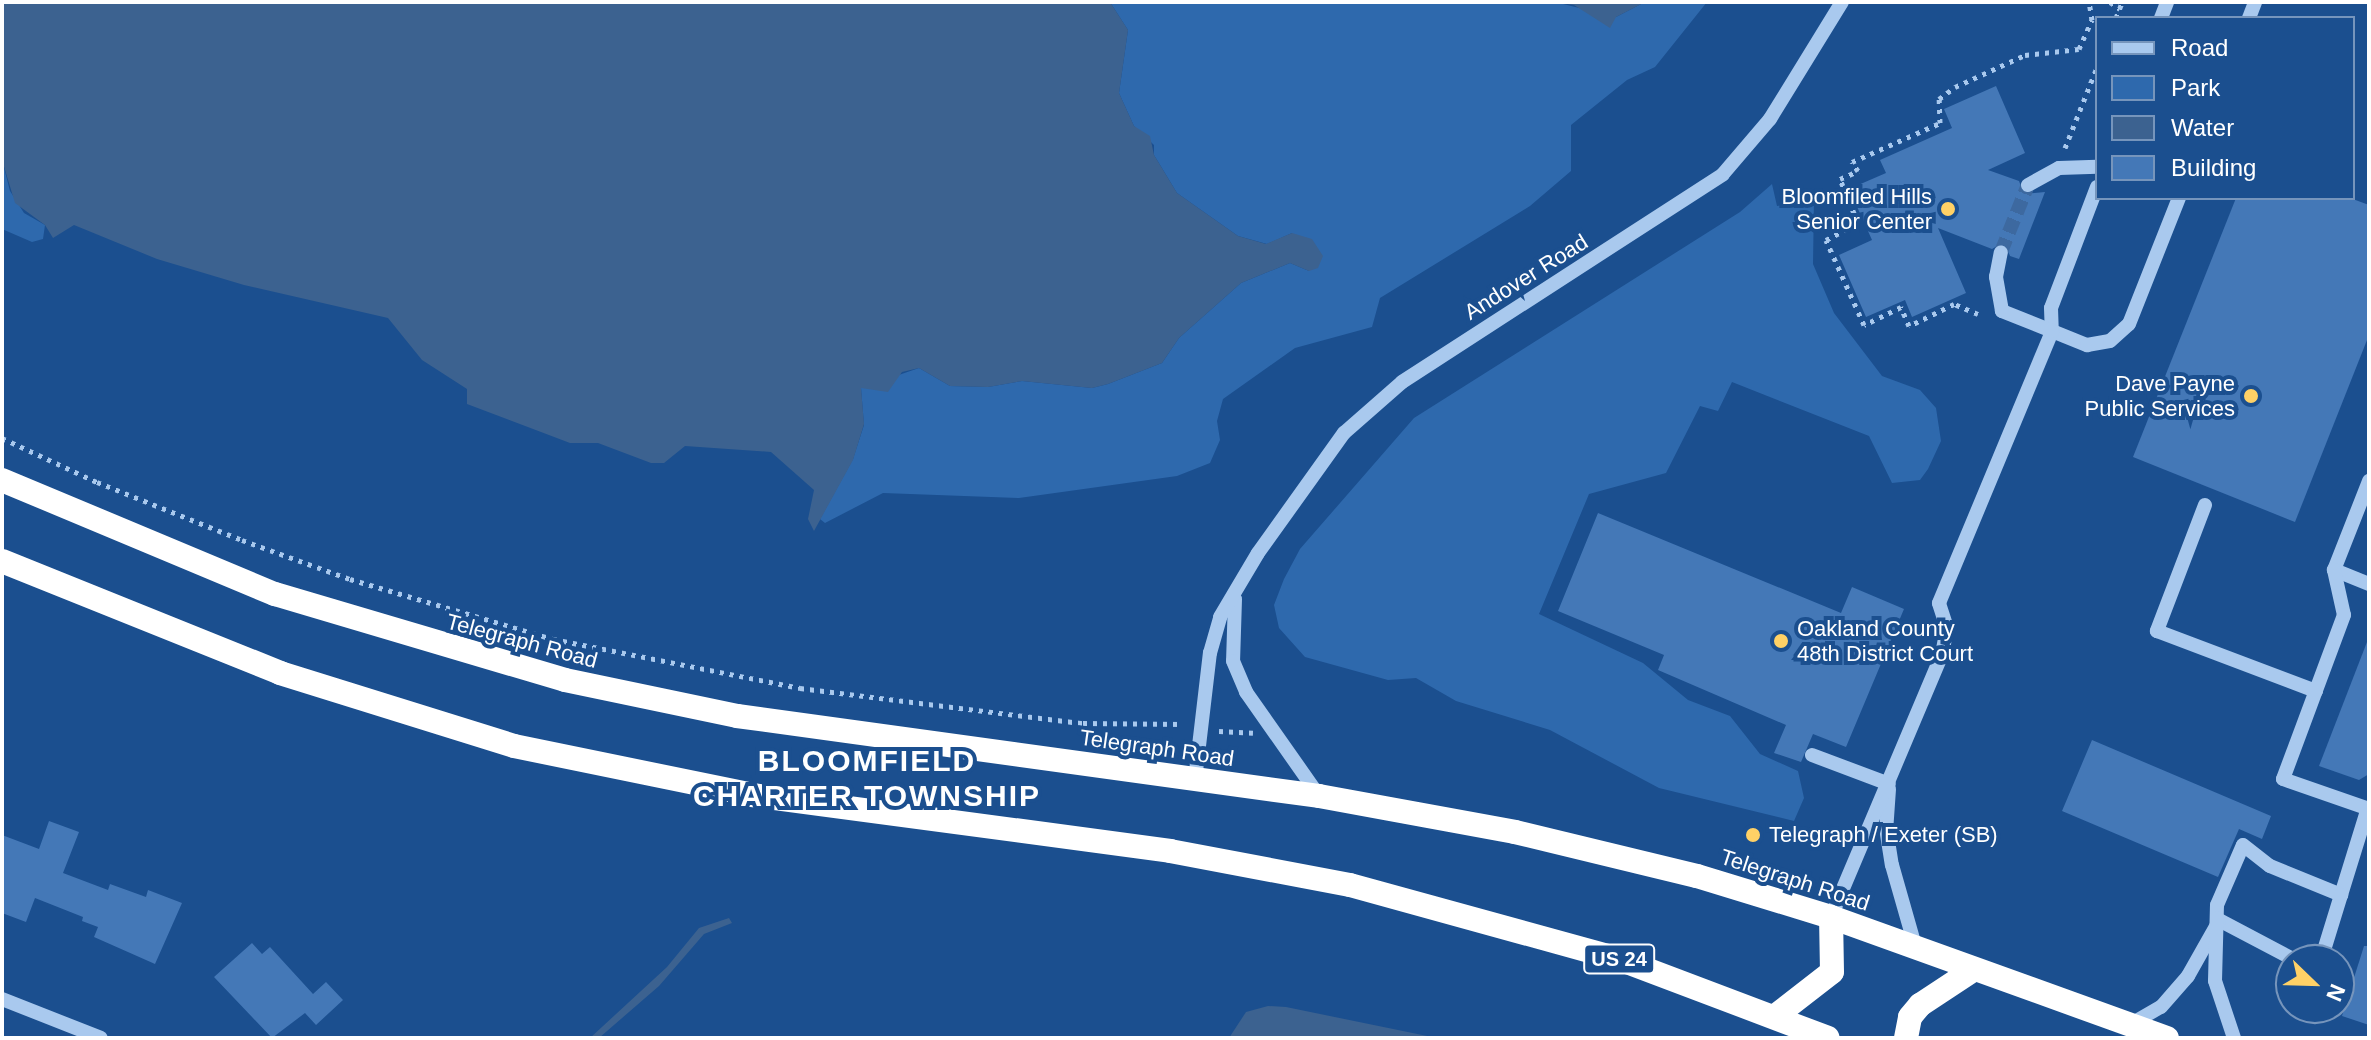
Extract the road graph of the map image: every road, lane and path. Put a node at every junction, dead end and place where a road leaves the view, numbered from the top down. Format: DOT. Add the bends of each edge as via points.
graph roads {
  1 [pos="1842,2"];
  2 [pos="2089,2"];
  3 [pos="2110,2"];
  4 [pos="2122,2"];
  5 [pos="2120,9"];
  6 [pos="2117,16"];
  7 [pos="2095,72"];
  8 [pos="2053,151"];
  9 [pos="2095,167"];
  10 [pos="2028,185"];
  11 [pos="2095,192"];
  12 [pos="2178,200"];
  13 [pos="2001,252"];
  14 [pos="1978,314"];
  15 [pos="2052,331"];
  16 [pos="2,438"];
  17 [pos="2,480"];
  18 [pos="2369,481"];
  19 [pos="2205,505"];
  20 [pos="2,561"];
  21 [pos="2334,570"];
  22 [pos="2369,584"];
  23 [pos="1236,595"];
  24 [pos="2316,691"];
  25 [pos="1184,724"];
  26 [pos="1218,731"];
  27 [pos="1254,733"];
  28 [pos="1812,755"];
  29 [pos="1195,780"];
  30 [pos="1889,784"];
  31 [pos="1319,796"];
  32 [pos="2368,810"];
  33 [pos="2341,895"];
  34 [pos="1831,917"];
  35 [pos="2219,920"];
  36 [pos="2326,944"];
  37 [pos="1916,949"];
  38 [pos="2275,949"];
  39 [pos="1973,970"];
  40 [pos="2,999"];
  41 [pos="1774,1017"];
  42 [pos="2131,1024"];
  43 [pos="101,1038"];
  44 [pos="1828,1038"];
  45 [pos="1906,1038"];
  46 [pos="2167,1038"];
  47 [pos="2234,1038"];
  1 -- 23 [label="street, Andover Road" via="1770,119 1723,174 1370,407 1344,433 1258,553"];
  2 -- 14 [label="path" via="2092,20 2079,49 2025,55 1955,87 1939,99 1940,123 1852,162 1858,171 1840,179 1858,223 1826,240 1864,325 1901,307 1909,326 1954,304"];
  3 -- 5 [label="path"];
  4 -- 5 [label="path"];
  5 -- 6 [label="path"];
  7 -- 8 [label="path" via="2064,150"];
  9 -- 10 [label="street" via="2059,168"];
  11 -- 15 [label="street" via="2051,308"];
  12 -- 15 [label="street" via="2129,324 2110,341 2087,345"];
  13 -- 15 [label="street" via="1996,277 2002,311"];
  15 -- 30 [label="street" via="1939,603 1947,628 1942,654"];
  16 -- 25 [label="path" via="255,545 553,639 800,688 1083,723"];
  17 -- 29 [label="highway, Telegraph Road" via="275,594 565,680 737,716"];
  18 -- 21 [label="street"];
  19 -- 24 [label="street" via="2157,631"];
  20 -- 41 [label="highway, US 24" via="265,668 514,746 752,795 1170,851 1350,885 1540,934"];
  21 -- 22 [label="street"];
  21 -- 24 [label="street" via="2344,615"];
  23 -- 29 [label="street, Andover Road" via="1220,617 1210,653"];
  23 -- 31 [label="street, Andover Road" via="1233,661 1246,692"];
  24 -- 32 [label="street" via="2283,779"];
  26 -- 27 [label="path"];
  28 -- 30 [label="street"];
  29 -- 31 [label="highway, Telegraph Road"];
  30 -- 34 [label="street"];
  30 -- 37 [label="street" via="1886,828"];
  31 -- 34 [label="highway, Telegraph Road" via="1456,819 1621,856"];
  32 -- 33 [label="street"];
  33 -- 35 [label="street" via="2270,866 2243,845 2217,905"];
  33 -- 36 [label="street"];
  34 -- 37 [label="highway, Telegraph Road"];
  34 -- 41 [label="highway" via="1836,961 1832,972"];
  35 -- 38 [label="street"];
  35 -- 42 [label="street" via="2188,976 2161,1007"];
  35 -- 47 [label="street" via="2215,981"];
  37 -- 39 [label="highway, Telegraph Road"];
  39 -- 42 [label="highway, Telegraph Road"];
  39 -- 45 [label="highway" via="1920,1005 1910,1017"];
  40 -- 43 [label="street"];
  41 -- 44 [label="highway, US 24"];
  42 -- 46 [label="highway, Telegraph Road"];
}
